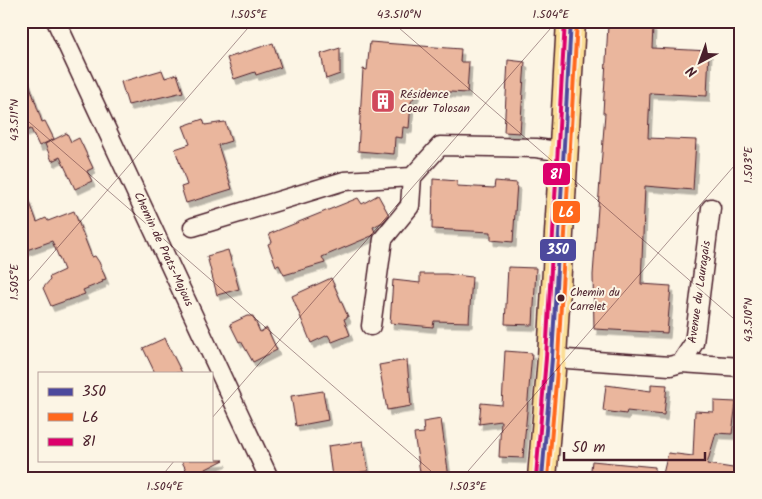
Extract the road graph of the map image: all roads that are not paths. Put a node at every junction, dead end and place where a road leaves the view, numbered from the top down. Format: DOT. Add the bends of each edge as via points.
graph roads {
  1 [pos="56,21"];
  2 [pos="571,21"];
  3 [pos="564,152"];
  4 [pos="412,177"];
  5 [pos="711,208"];
  6 [pos="193,226"];
  7 [pos="371,326"];
  8 [pos="552,358"];
  9 [pos="680,363"];
  10 [pos="741,367"];
  11 [pos="269,478"];
  12 [pos="542,478"];
  1 -- 11 [label="street, Chemin de Prats-Majous"];
  2 -- 3 [label="main road"];
  3 -- 4 [label="street" via="536,148 440,146"];
  3 -- 8 [label="main road"];
  4 -- 6 [label="street" via="344,181"];
  4 -- 7 [label="street" via="410,206 382,239"];
  5 -- 9 [label="street, Avenue du Lauragais" via="694,343"];
  8 -- 9 [label="street" via="670,366"];
  8 -- 12 [label="main road"];
  9 -- 10 [label="street"];
}
